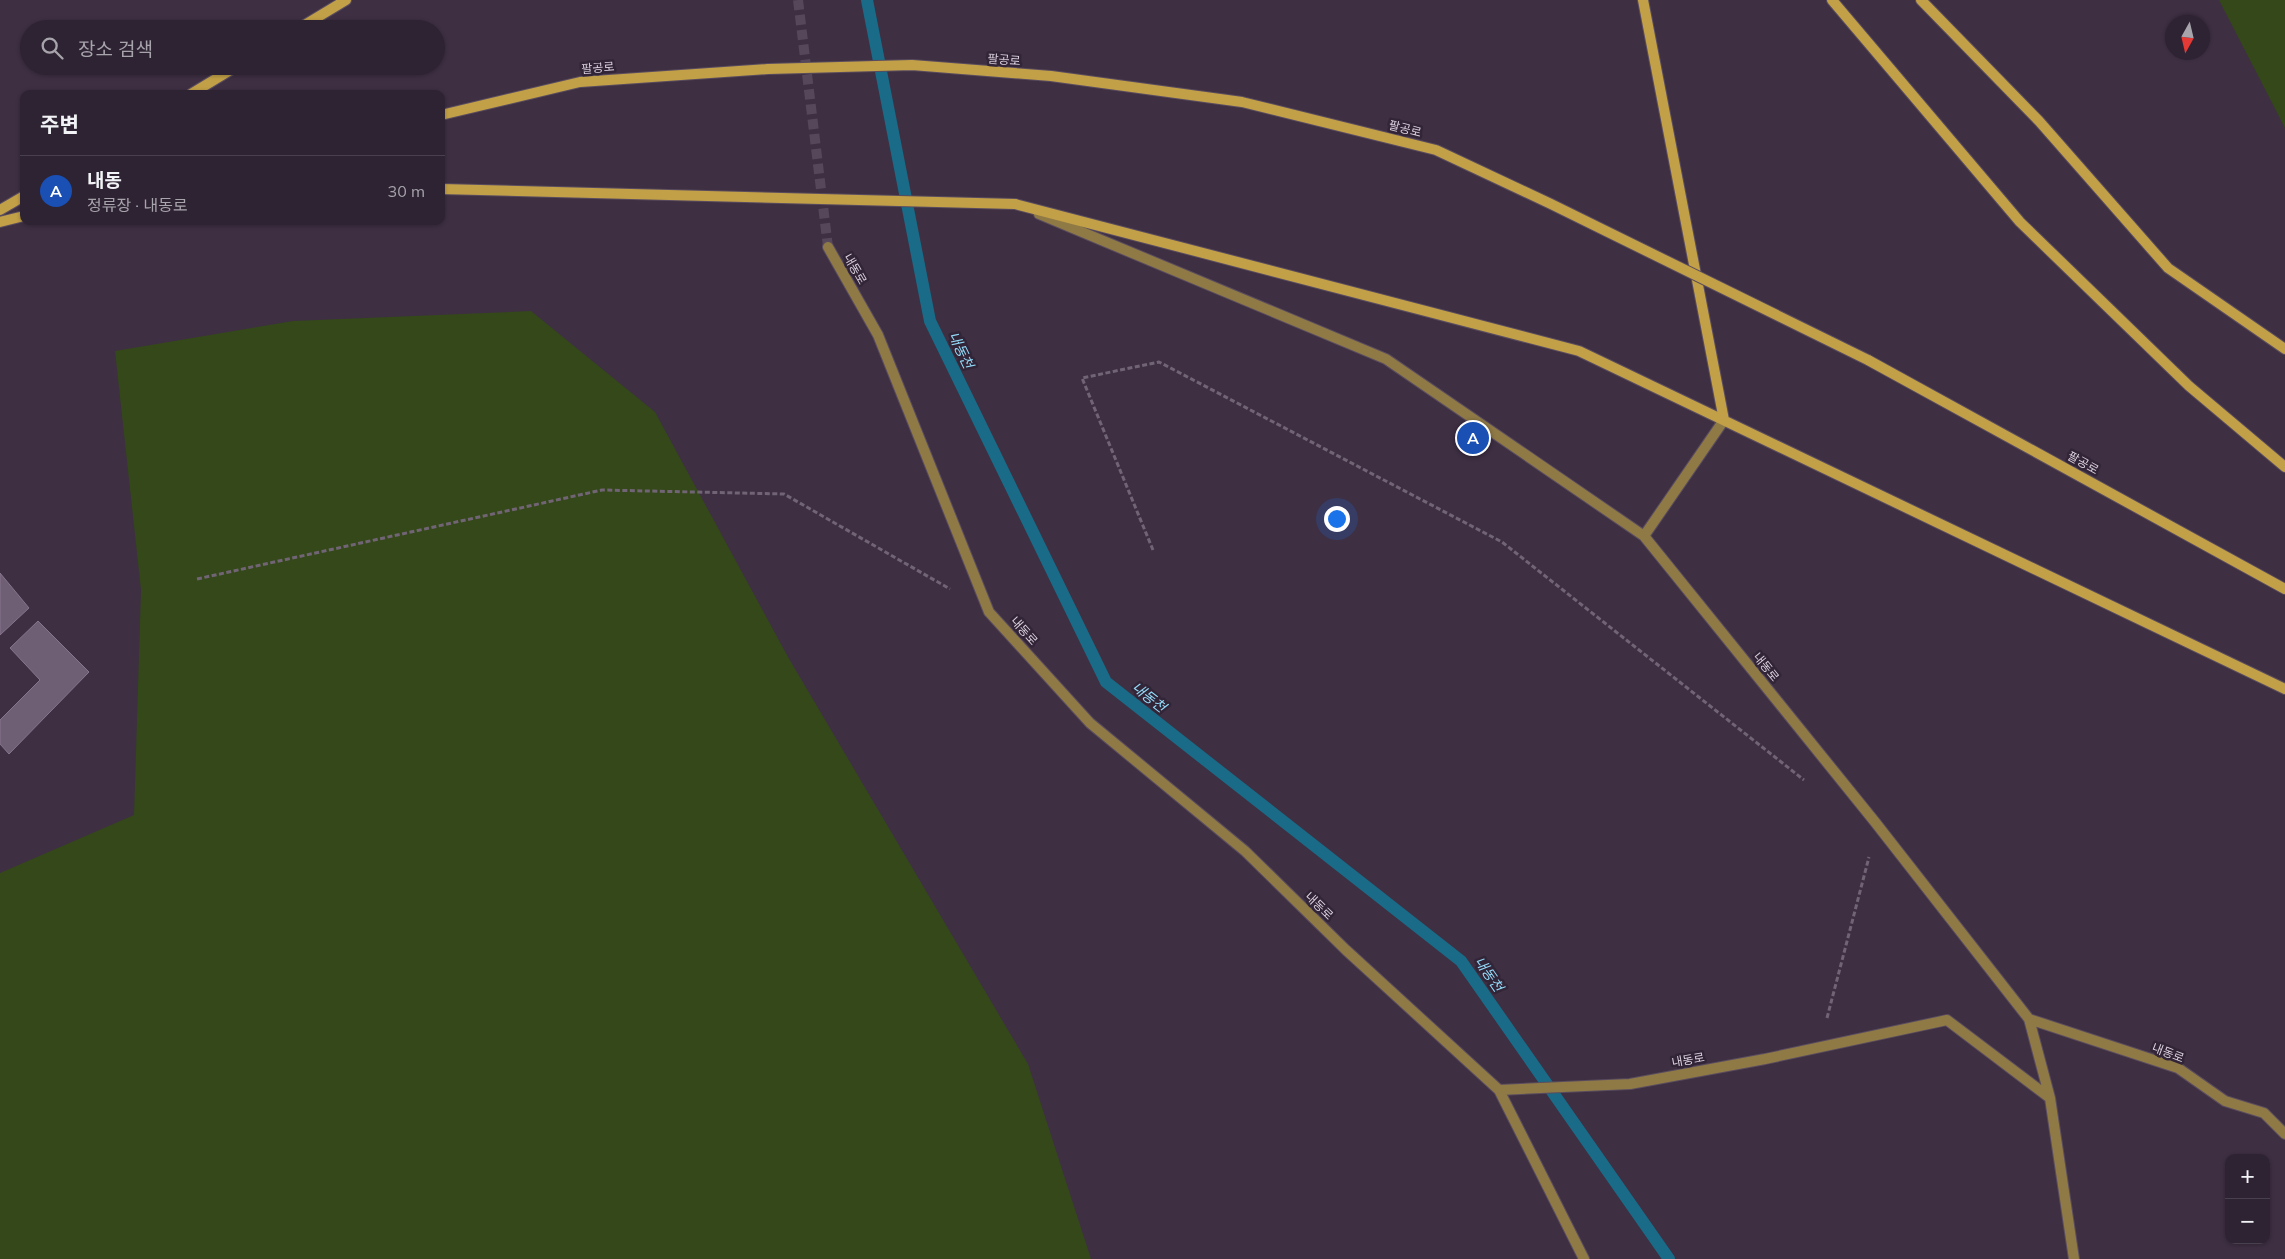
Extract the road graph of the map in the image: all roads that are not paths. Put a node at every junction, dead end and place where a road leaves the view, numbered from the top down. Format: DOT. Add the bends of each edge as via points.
graph roads {
  1 [pos="346,0"];
  2 [pos="1643,0"];
  3 [pos="1832,0"];
  4 [pos="1921,0"];
  5 [pos="313,20"];
  6 [pos="222,75"];
  7 [pos="198,90"];
  8 [pos="445,114"];
  9 [pos="445,190"];
  10 [pos="20,198"];
  11 [pos="1015,204"];
  12 [pos="0,210"];
  13 [pos="20,217"];
  14 [pos="0,222"];
  15 [pos="828,247"];
  16 [pos="2285,349"];
  17 [pos="1724,420"];
  18 [pos="2285,467"];
  19 [pos="1644,536"];
  20 [pos="2285,588"];
  21 [pos="2285,689"];
  22 [pos="2029,1019"];
  23 [pos="1499,1090"];
  24 [pos="2050,1098"];
  25 [pos="2285,1134"];
  26 [pos="1584,1259"];
  27 [pos="2074,1259"];
  1 -- 5 [label="main road"];
  2 -- 17 [label="main road"];
  3 -- 18 [label="main road" via="2020,222 2190,386"];
  4 -- 16 [label="main road" via="2040,121 2168,268"];
  6 -- 7 [label="main road"];
  8 -- 20 [label="main road, 팔공로, bridge" via="580,82 758,69 912,65 1051,76 1242,102 1436,150 1868,360"];
  9 -- 11 [label="main road, bridge"];
  10 -- 12 [label="main road"];
  11 -- 17 [label="main road" via="1579,351"];
  11 -- 19 [label="street, 내동로" via="1386,359"];
  13 -- 14 [label="main road"];
  15 -- 23 [label="street, 내동로" via="878,335 989,612 1090,723 1246,851 1346,950"];
  17 -- 19 [label="street"];
  17 -- 21 [label="main road"];
  19 -- 22 [label="street, 내동로"];
  22 -- 24 [label="street, 내동로"];
  22 -- 25 [label="street, 내동로" via="2178,1068 2225,1101 2264,1113"];
  23 -- 24 [label="street, 내동로" via="1630,1084 1947,1020"];
  23 -- 26 [label="street"];
  24 -- 27 [label="street, 내동로"];
}
